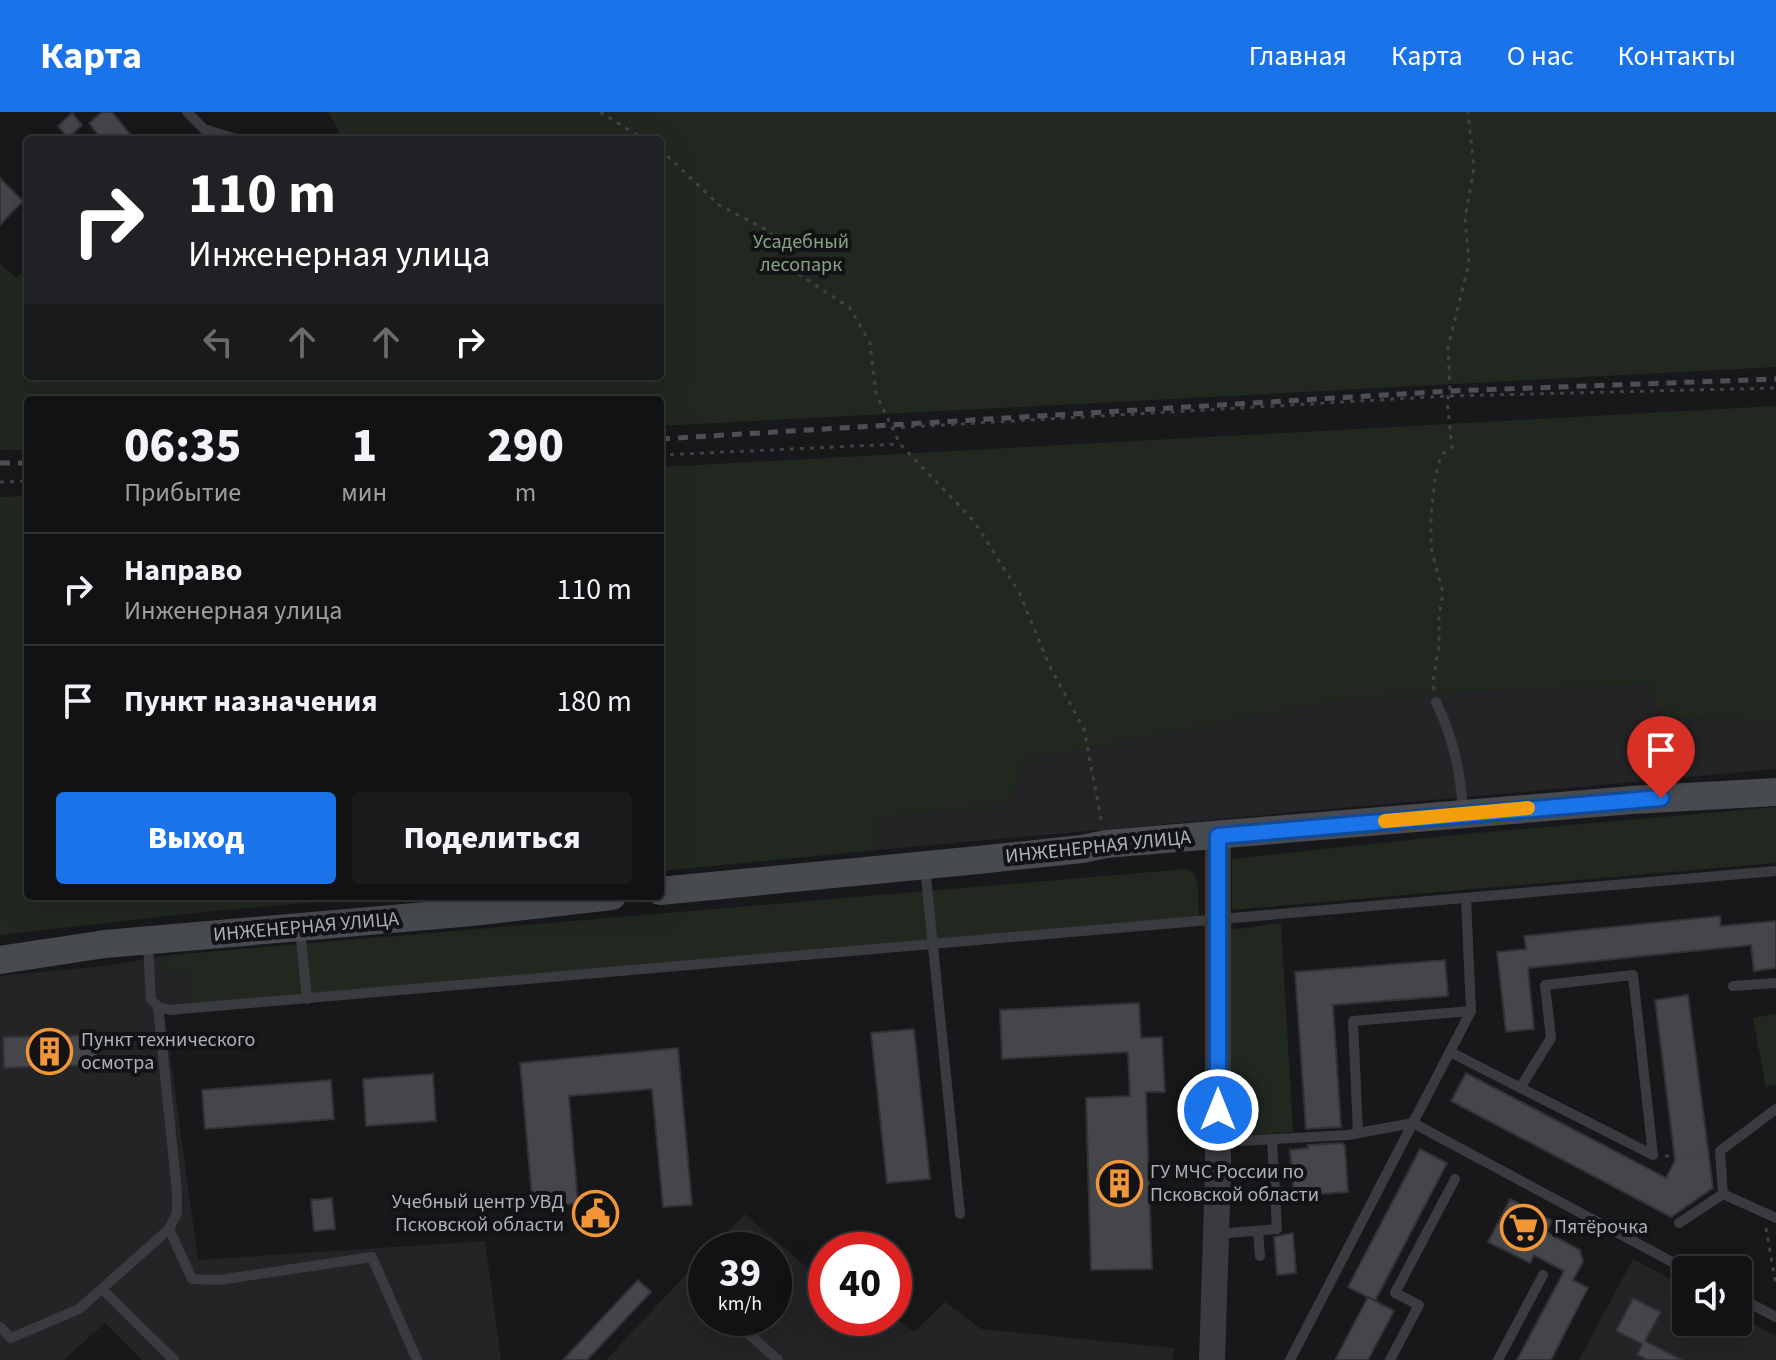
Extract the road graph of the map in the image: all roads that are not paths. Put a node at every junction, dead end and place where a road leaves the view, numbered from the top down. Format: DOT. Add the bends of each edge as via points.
graph roads {
  1 [pos="187,112"];
  2 [pos="226,136"];
  3 [pos="1436,702"];
  4 [pos="1776,792"];
  5 [pos="1463,814"];
  6 [pos="1218,836"];
  7 [pos="924,865"];
  8 [pos="1776,871"];
  9 [pos="664,891"];
  10 [pos="1466,898"];
  11 [pos="573,900"];
  12 [pos="1218,919"];
  13 [pos="300,928"];
  14 [pos="147,941"];
  15 [pos="932,944"];
  16 [pos="0,960"];
  17 [pos="1776,983"];
  18 [pos="1733,986"];
  19 [pos="307,999"];
  20 [pos="158,1007"];
  21 [pos="1471,1011"];
  22 [pos="1450,1052"];
  23 [pos="1520,1088"];
  24 [pos="1776,1109"];
  25 [pos="1413,1123"];
  26 [pos="1358,1133"];
  27 [pos="1272,1139"];
  28 [pos="1218,1142"];
  29 [pos="1455,1179"];
  30 [pos="1723,1194"];
  31 [pos="960,1214"];
  32 [pos="1776,1218"];
  33 [pos="1679,1223"];
  34 [pos="169,1229"];
  35 [pos="1258,1231"];
  36 [pos="1216,1234"];
  37 [pos="1260,1256"];
  38 [pos="1672,1262"];
  39 [pos="1543,1275"];
  40 [pos="103,1290"];
  41 [pos="1752,1304"];
  42 [pos="1776,1317"];
  43 [pos="0,1327"];
  44 [pos="751,1336"];
  45 [pos="174,1360"];
  46 [pos="417,1360"];
  47 [pos="778,1360"];
  48 [pos="1212,1360"];
  49 [pos="1290,1360"];
  50 [pos="1390,1360"];
  51 [pos="1498,1360"];
  1 -- 2 [label="lane" via="204,129"];
  3 -- 5 [label="lane" via="1459,767"];
  4 -- 5 [label="main road, ИНЖЕНЕРНАЯ УЛИЦА"];
  5 -- 6 [label="main road, ИНЖЕНЕРНАЯ УЛИЦА"];
  6 -- 7 [label="main road, ИНЖЕНЕРНАЯ УЛИЦА"];
  6 -- 12 [label="street"];
  7 -- 9 [label="main road, ИНЖЕНЕРНАЯ УЛИЦА"];
  7 -- 15 [label="lane"];
  8 -- 10 [label="lane"];
  10 -- 12 [label="lane"];
  10 -- 21 [label="lane"];
  11 -- 13 [label="main road, ИНЖЕНЕРНАЯ УЛИЦА"];
  12 -- 15 [label="lane"];
  12 -- 28 [label="street"];
  13 -- 14 [label="main road, ИНЖЕНЕРНАЯ УЛИЦА"];
  13 -- 19 [label="lane"];
  14 -- 16 [label="main road, ИНЖЕНЕРНАЯ УЛИЦА"];
  14 -- 20 [label="lane" via="151,999"];
  15 -- 19 [label="lane"];
  15 -- 31 [label="lane"];
  17 -- 18 [label="lane"];
  19 -- 20 [label="lane"];
  20 -- 34 [label="lane" via="177,1192 177,1213"];
  21 -- 22 [label="lane"];
  21 -- 26 [label="lane" via="1353,1021"];
  22 -- 23 [label="lane"];
  22 -- 25 [label="lane"];
  23 -- 23 [label="lane" via="1653,1155 1633,975 1545,985 1551,1038"];
  24 -- 30 [label="lane" via="1720,1151"];
  25 -- 26 [label="lane"];
  25 -- 38 [label="lane"];
  25 -- 49 [label="lane"];
  26 -- 27 [label="lane"];
  27 -- 28 [label="lane"];
  27 -- 35 [label="lane" via="1277,1229"];
  28 -- 36 [label="street"];
  29 -- 50 [label="lane" via="1395,1293 1419,1305"];
  30 -- 32 [label="lane"];
  30 -- 33 [label="lane"];
  34 -- 40 [label="lane"];
  34 -- 46 [label="lane" via="192,1279 219,1280 372,1257"];
  35 -- 36 [label="lane"];
  35 -- 37 [label="lane"];
  36 -- 48 [label="street"];
  39 -- 51 [label="lane"];
  40 -- 43 [label="lane" via="79,1309 11,1338"];
  40 -- 45 [label="lane"];
  41 -- 42 [label="lane"];
  44 -- 47 [label="lane"];
}
